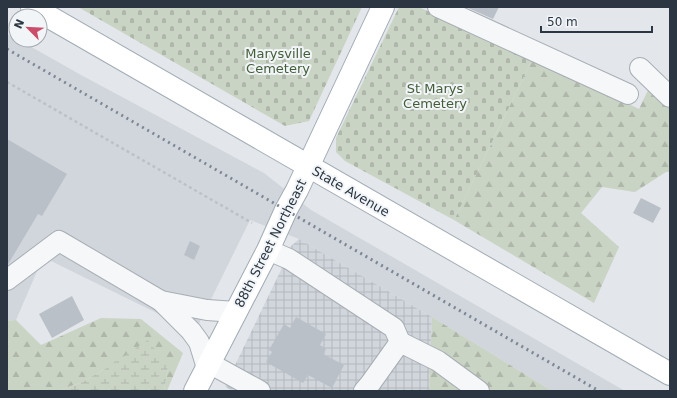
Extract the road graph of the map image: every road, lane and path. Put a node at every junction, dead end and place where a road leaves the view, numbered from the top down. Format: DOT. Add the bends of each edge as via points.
graph roads {
  1 [pos="32,7"];
  2 [pos="383,7"];
  3 [pos="438,7"];
  4 [pos="640,68"];
  5 [pos="7,82"];
  6 [pos="628,94"];
  7 [pos="670,97"];
  8 [pos="308,166"];
  9 [pos="252,223"];
  10 [pos="268,250"];
  11 [pos="7,280"];
  12 [pos="160,301"];
  13 [pos="236,312"];
  14 [pos="400,342"];
  15 [pos="208,365"];
  16 [pos="670,374"];
  17 [pos="194,391"];
  18 [pos="260,391"];
  19 [pos="364,391"];
  20 [pos="479,391"];
  1 -- 8 [label="main road, State Avenue"];
  2 -- 8 [label="main road, 88th Street Northeast"];
  3 -- 6 [label="lane"];
  4 -- 7 [label="lane"];
  5 -- 9 [label="path"];
  8 -- 10 [label="main road, 88th Street Northeast"];
  8 -- 16 [label="main road, State Avenue"];
  10 -- 13 [label="main road, 88th Street Northeast"];
  10 -- 14 [label="lane" via="289,259 394,328"];
  11 -- 12 [label="lane" via="59,242"];
  12 -- 13 [label="lane" via="207,310"];
  12 -- 15 [label="lane" via="191,330"];
  13 -- 15 [label="main road, 88th Street Northeast"];
  14 -- 19 [label="lane"];
  14 -- 20 [label="lane" via="438,361"];
  15 -- 17 [label="main road, 88th Street Northeast"];
  15 -- 18 [label="lane"];
}
